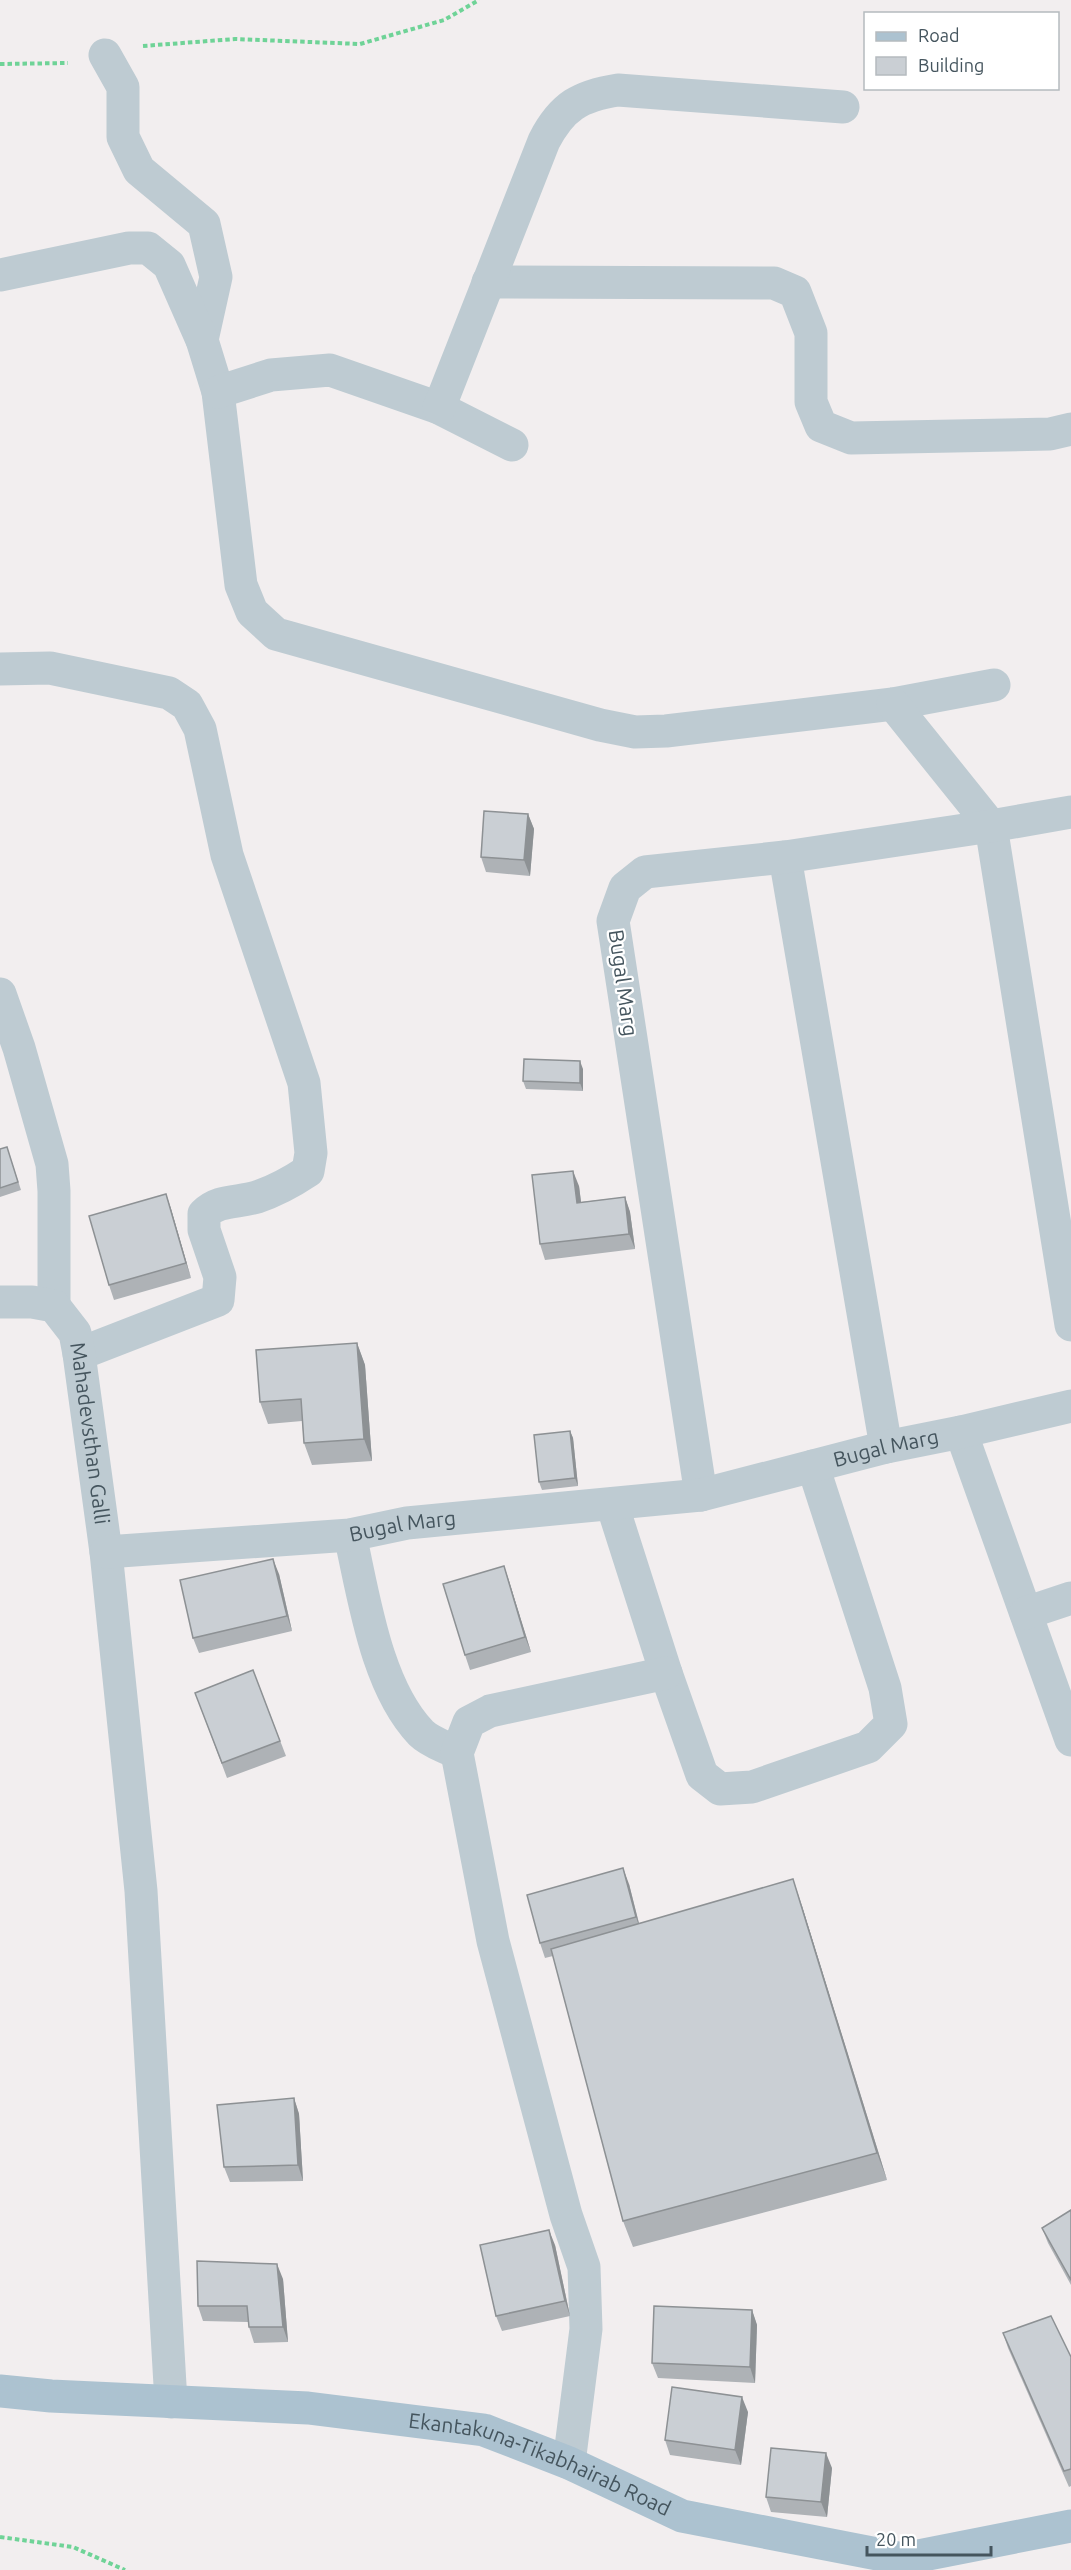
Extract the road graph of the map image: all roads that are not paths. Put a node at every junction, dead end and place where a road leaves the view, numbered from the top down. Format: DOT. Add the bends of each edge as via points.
graph roads {
  1 [pos="105,55"];
  2 [pos="843,108"];
  3 [pos="0,275"];
  4 [pos="488,282"];
  5 [pos="202,340"];
  6 [pos="218,392"];
  7 [pos="438,408"];
  8 [pos="1071,429"];
  9 [pos="512,445"];
  10 [pos="0,669"];
  11 [pos="994,686"];
  12 [pos="893,704"];
  13 [pos="1071,812"];
  14 [pos="991,826"];
  15 [pos="785,857"];
  16 [pos="0,994"];
  17 [pos="0,1302"];
  18 [pos="54,1306"];
  19 [pos="1071,1325"];
  20 [pos="79,1354"];
  21 [pos="1071,1406"];
  22 [pos="962,1432"];
  23 [pos="886,1447"];
  24 [pos="813,1466"];
  25 [pos="701,1495"];
  26 [pos="612,1504"];
  27 [pos="350,1535"];
  28 [pos="106,1552"];
  29 [pos="1071,1598"];
  30 [pos="1026,1613"];
  31 [pos="666,1673"];
  32 [pos="1071,1740"];
  33 [pos="457,1753"];
  34 [pos="0,2391"];
  35 [pos="171,2402"];
  36 [pos="569,2463"];
  37 [pos="1071,2526"];
  1 -- 5 [label="street" via="123,87 123,137 139,170 204,224 216,278"];
  2 -- 4 [label="street" via="618,90 591,94 569,106 554,123"];
  3 -- 5 [label="street" via="129,248 148,248 169,265"];
  4 -- 7 [label="street"];
  4 -- 8 [label="street" via="774,283 795,291 811,333 811,402 821,426 851,438 1050,434"];
  5 -- 6 [label="street"];
  6 -- 7 [label="street" via="271,375 330,370"];
  6 -- 12 [label="street" via="241,585 252,612 276,634 635,732"];
  7 -- 9 [label="street"];
  10 -- 20 [label="street" via="50,668 169,693 187,705 200,729 227,855 305,1095 311,1153 308,1171 256,1197 213,1205 204,1214 204,1230 220,1277 218,1300"];
  11 -- 12 [label="street"];
  12 -- 14 [label="street"];
  13 -- 14 [label="street, Bugal Marg"];
  14 -- 15 [label="street, Bugal Marg"];
  14 -- 19 [label="street"];
  15 -- 23 [label="street"];
  15 -- 25 [label="street, Bugal Marg" via="645,872 625,888 613,921"];
  16 -- 18 [label="street" via="52,1164"];
  17 -- 18 [label="street"];
  18 -- 20 [label="street, Mahadevsthan Galli" via="75,1333"];
  20 -- 28 [label="street, Mahadevsthan Galli"];
  21 -- 22 [label="street, Bugal Marg"];
  22 -- 23 [label="street, Bugal Marg"];
  22 -- 30 [label="street"];
  23 -- 24 [label="street, Bugal Marg"];
  24 -- 25 [label="street, Bugal Marg"];
  24 -- 31 [label="street" via="885,1688 891,1724 868,1747 752,1787 720,1789 702,1775"];
  25 -- 26 [label="street, Bugal Marg"];
  26 -- 27 [label="street, Bugal Marg" via="407,1523"];
  26 -- 31 [label="street"];
  27 -- 28 [label="street, Bugal Marg"];
  27 -- 33 [label="street" via="373,1638 399,1703 422,1734"];
  28 -- 35 [label="street, Mahadevsthan Galli" via="141,1891"];
  29 -- 30 [label="street"];
  30 -- 32 [label="street"];
  31 -- 33 [label="street" via="490,1711 469,1722"];
  33 -- 36 [label="street" via="493,1941 566,2215 584,2267 586,2329"];
  34 -- 35 [label="main road, Ekantakuna-Tikabhairab Road"];
  35 -- 36 [label="main road, Ekantakuna-Tikabhairab Road" via="308,2408 484,2430"];
  36 -- 37 [label="main road, Ekantakuna-Tikabhairab Road" via="682,2516 903,2559"];
}
